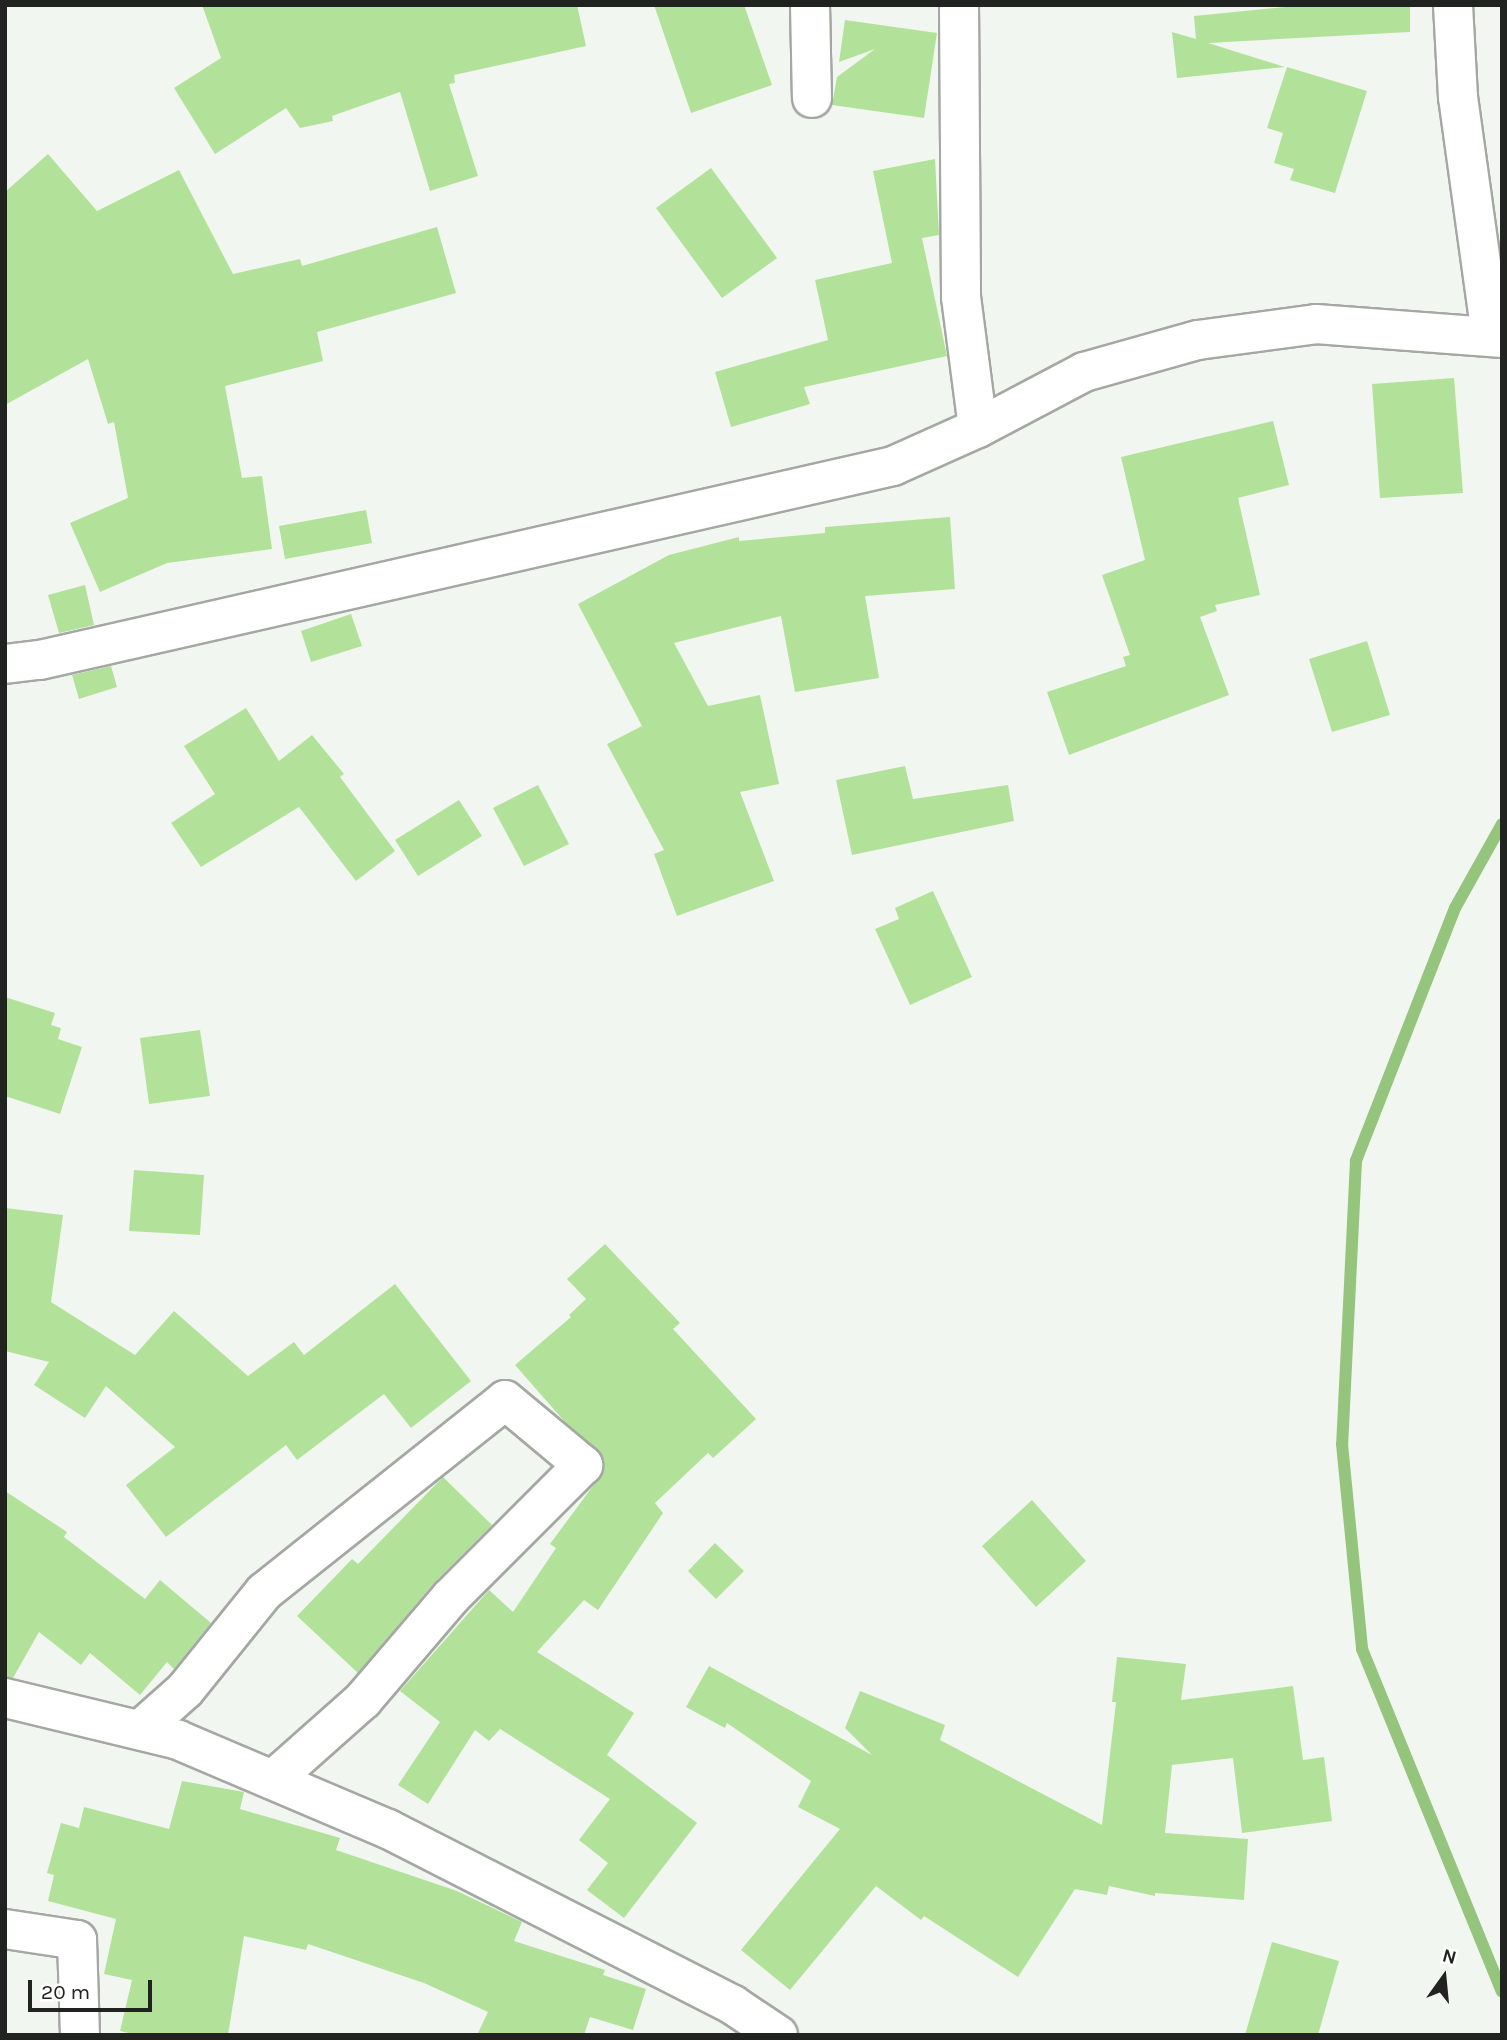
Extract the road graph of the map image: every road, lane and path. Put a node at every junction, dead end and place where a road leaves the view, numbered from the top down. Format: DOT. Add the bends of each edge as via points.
graph roads {
  1 [pos="810,5"];
  2 [pos="959,5"];
  3 [pos="1453,5"];
  4 [pos="812,98"];
  5 [pos="1496,337"];
  6 [pos="978,428"];
  7 [pos="5,664"];
  8 [pos="5,1698"];
  9 [pos="140,1730"];
  10 [pos="273,1780"];
  11 [pos="5,1929"];
  12 [pos="80,2035"];
  13 [pos="778,2035"];
  1 -- 4 [label="street"];
  2 -- 6 [label="street" via="961,297"];
  3 -- 5 [label="street" via="1458,97"];
  5 -- 6 [label="street" via="1316,324 1198,340 1084,372"];
  6 -- 7 [label="street" via="893,466 40,660"];
  8 -- 9 [label="street"];
  9 -- 10 [label="street" via="178,1740"];
  9 -- 10 [label="street" via="185,1690 264,1592 505,1400 583,1465 450,1598 363,1700"];
  10 -- 13 [label="street" via="388,1829 733,2005"];
  11 -- 12 [label="street" via="77,1940"];
}
